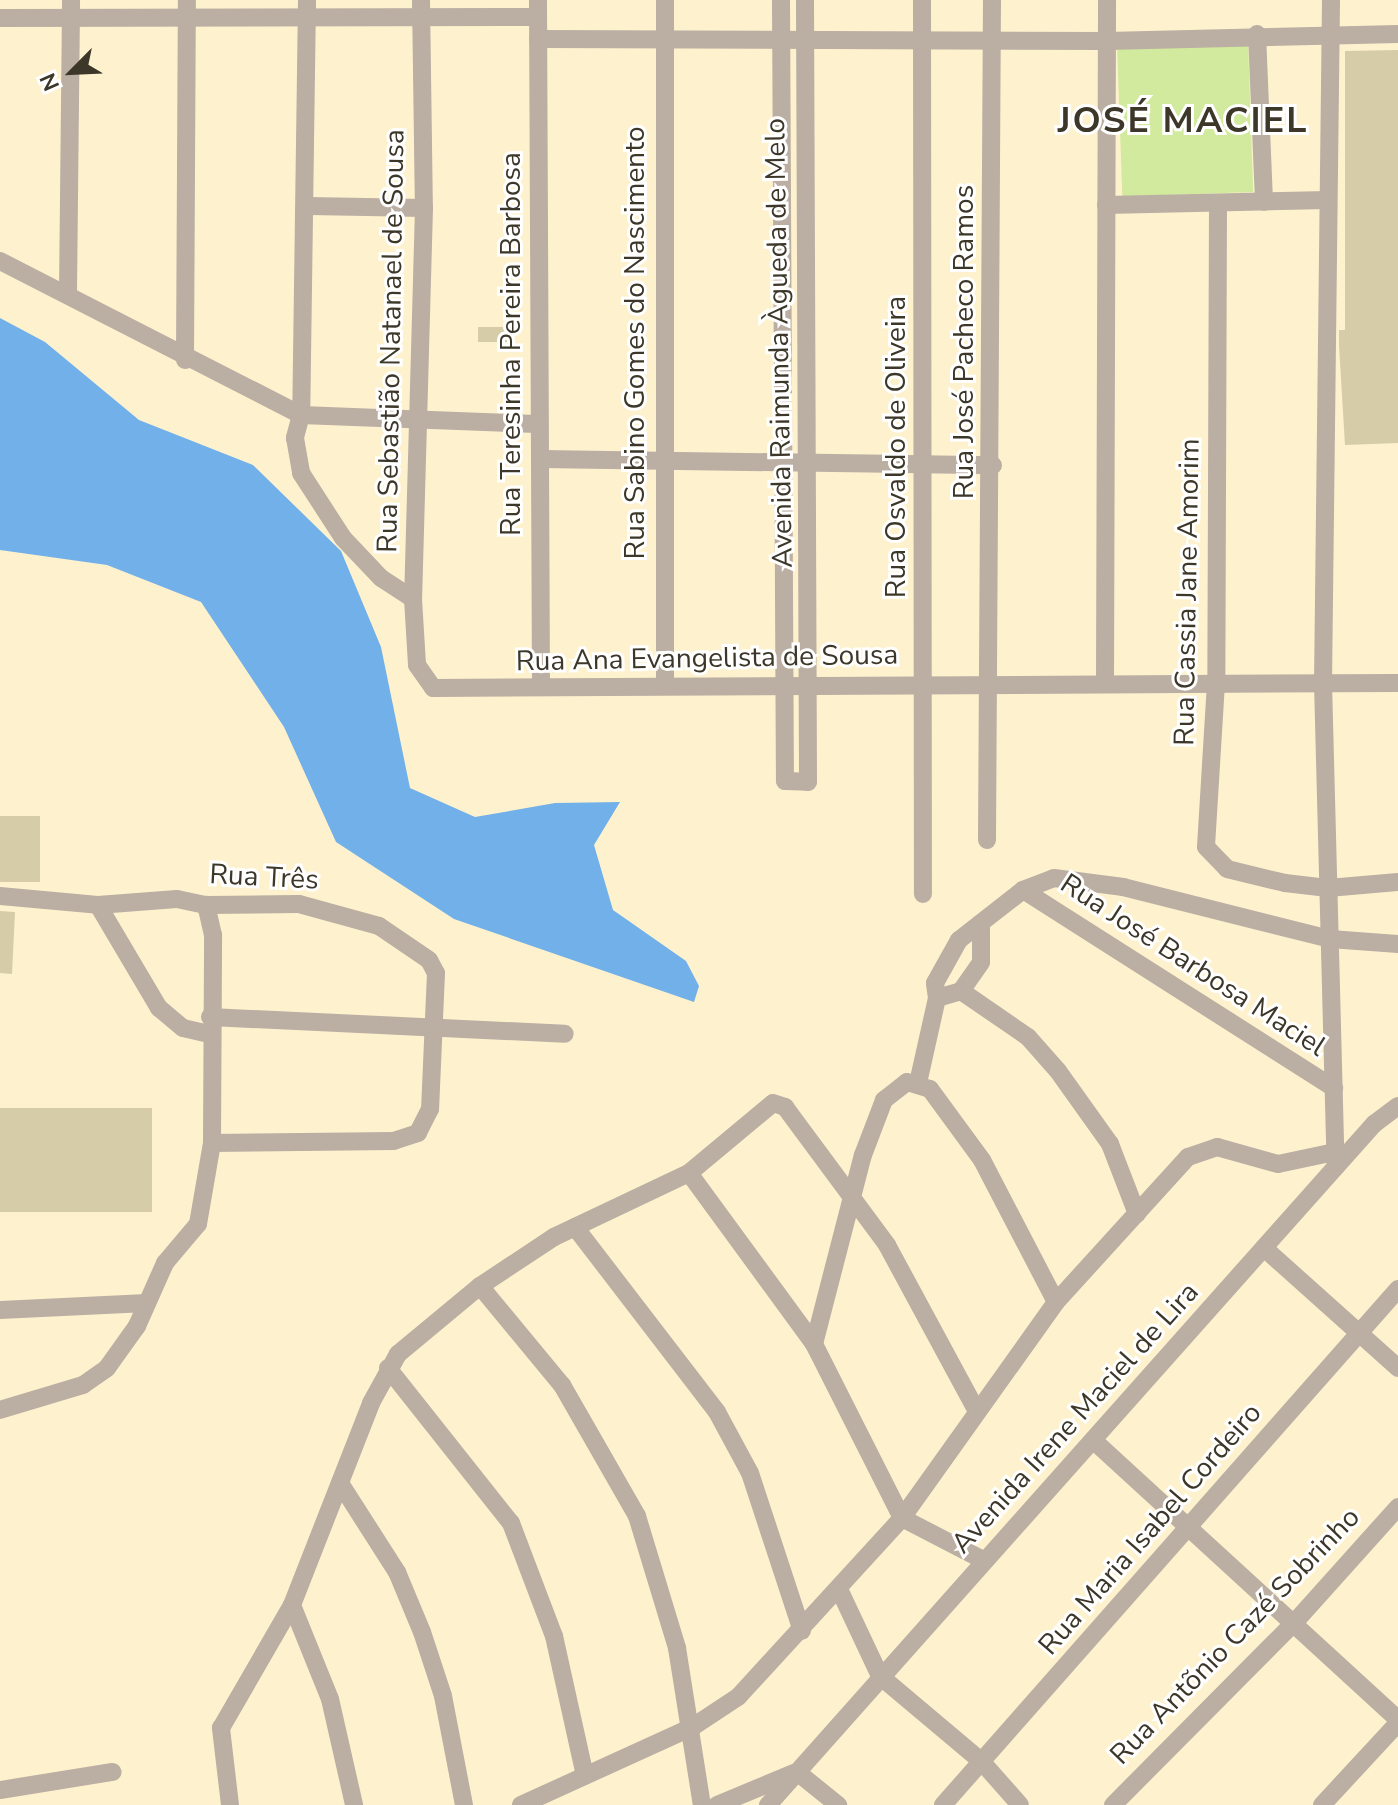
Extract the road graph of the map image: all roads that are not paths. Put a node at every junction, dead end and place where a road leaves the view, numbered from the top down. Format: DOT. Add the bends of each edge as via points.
graph roads {
  1 [pos="665,0"];
  2 [pos="781,0"];
  3 [pos="805,0"];
  4 [pos="922,0"];
  5 [pos="992,0"];
  6 [pos="1107,0"];
  7 [pos="1331,0"];
  8 [pos="421,8"];
  9 [pos="538,8"];
  10 [pos="71,9"];
  11 [pos="187,9"];
  12 [pos="307,9"];
  13 [pos="0,18"];
  14 [pos="1257,34"];
  15 [pos="1398,34"];
  16 [pos="1331,36"];
  17 [pos="538,39"];
  18 [pos="665,39"];
  19 [pos="781,40"];
  20 [pos="805,40"];
  21 [pos="923,41"];
  22 [pos="992,41"];
  23 [pos="1107,41"];
  24 [pos="1327,200"];
  25 [pos="1264,202"];
  26 [pos="1218,203"];
  27 [pos="1106,205"];
  28 [pos="308,206"];
  29 [pos="424,208"];
  30 [pos="804,251"];
  31 [pos="782,252"];
  32 [pos="0,261"];
  33 [pos="68,293"];
  34 [pos="185,360"];
  35 [pos="301,415"];
  36 [pos="420,417"];
  37 [pos="537,424"];
  38 [pos="540,459"];
  39 [pos="661,459"];
  40 [pos="784,463"];
  41 [pos="808,463"];
  42 [pos="924,464"];
  43 [pos="993,465"];
  44 [pos="413,599"];
  45 [pos="426,681"];
  46 [pos="1105,683"];
  47 [pos="1216,683"];
  48 [pos="1323,683"];
  49 [pos="1398,683"];
  50 [pos="924,684"];
  51 [pos="991,684"];
  52 [pos="787,685"];
  53 [pos="665,686"];
  54 [pos="810,686"];
  55 [pos="541,687"];
  56 [pos="987,840"];
  57 [pos="1398,882"];
  58 [pos="1328,888"];
  59 [pos="1023,890"];
  60 [pos="923,894"];
  61 [pos="0,896"];
  62 [pos="98,905"];
  63 [pos="206,905"];
  64 [pos="981,923"];
  65 [pos="1330,939"];
  66 [pos="1398,944"];
  67 [pos="961,991"];
  68 [pos="937,998"];
  69 [pos="210,1026"];
  70 [pos="435,1032"];
  71 [pos="565,1034"];
  72 [pos="918,1083"];
  73 [pos="1334,1088"];
  74 [pos="1398,1106"];
  75 [pos="212,1143"];
  76 [pos="1336,1160"];
  77 [pos="689,1173"];
  78 [pos="851,1190"];
  79 [pos="1137,1214"];
  80 [pos="575,1227"];
  81 [pos="1264,1248"];
  82 [pos="480,1286"];
  83 [pos="1398,1289"];
  84 [pos="1056,1302"];
  85 [pos="147,1303"];
  86 [pos="0,1310"];
  87 [pos="1359,1333"];
  88 [pos="814,1344"];
  89 [pos="388,1368"];
  90 [pos="1398,1368"];
  91 [pos="975,1408"];
  92 [pos="0,1410"];
  93 [pos="1093,1440"];
  94 [pos="340,1483"];
  95 [pos="1398,1507"];
  96 [pos="902,1518"];
  97 [pos="1188,1527"];
  98 [pos="985,1561"];
  99 [pos="839,1589"];
  100 [pos="292,1605"];
  101 [pos="1294,1623"];
  102 [pos="802,1631"];
  103 [pos="880,1676"];
  104 [pos="1398,1721"];
  105 [pos="694,1726"];
  106 [pos="982,1762"];
  107 [pos="113,1772"];
  108 [pos="797,1772"];
  109 [pos="585,1776"];
  110 [pos="0,1790"];
  111 [pos="1013,1801"];
  112 [pos="230,1805"];
  113 [pos="354,1805"];
  114 [pos="464,1805"];
  115 [pos="521,1805"];
  116 [pos="702,1805"];
  117 [pos="717,1805"];
  118 [pos="768,1805"];
  119 [pos="838,1805"];
  120 [pos="943,1805"];
  121 [pos="1113,1805"];
  122 [pos="1322,1805"];
  1 -- 18 [label="street, Rua Sabino Gomes do Nascimento"];
  2 -- 19 [label="street, Avenida Raimunda Àgueda de Melo"];
  3 -- 20 [label="street, Avenida Raimunda Àgueda de Melo"];
  4 -- 21 [label="street, Rua Osvaldo de Oliveira"];
  5 -- 22 [label="street, Rua José Pacheco Ramos"];
  6 -- 23 [label="street"];
  7 -- 16 [label="street"];
  8 -- 9 [label="street"];
  8 -- 12 [label="street"];
  8 -- 29 [label="street, Rua Sebastião Natanael de Sousa"];
  9 -- 17 [label="street, Rua Teresinha Pereira Barbosa"];
  10 -- 11 [label="street"];
  10 -- 13 [label="street"];
  10 -- 33 [label="street"];
  11 -- 12 [label="street"];
  11 -- 34 [label="street"];
  12 -- 28 [label="street"];
  14 -- 16 [label="street"];
  14 -- 23 [label="street"];
  14 -- 25 [label="street"];
  15 -- 16 [label="street"];
  16 -- 24 [label="street"];
  17 -- 18 [label="street"];
  17 -- 37 [label="street, Rua Teresinha Pereira Barbosa"];
  18 -- 19 [label="street"];
  18 -- 39 [label="street, Rua Sabino Gomes do Nascimento"];
  19 -- 20 [label="street"];
  19 -- 31 [label="street, Avenida Raimunda Àgueda de Melo"];
  20 -- 21 [label="street"];
  20 -- 30 [label="street, Avenida Raimunda Àgueda de Melo"];
  21 -- 22 [label="street"];
  21 -- 42 [label="street, Rua Osvaldo de Oliveira"];
  22 -- 23 [label="street"];
  22 -- 43 [label="street, Rua José Pacheco Ramos"];
  23 -- 27 [label="street"];
  24 -- 25 [label="street"];
  24 -- 48 [label="street"];
  25 -- 26 [label="street"];
  26 -- 27 [label="street"];
  26 -- 47 [label="street, Rua Cassia Jane Amorim"];
  27 -- 46 [label="street"];
  28 -- 29 [label="street"];
  28 -- 35 [label="street"];
  29 -- 36 [label="street, Rua Sebastião Natanael de Sousa"];
  30 -- 31 [label="street"];
  30 -- 41 [label="street, Avenida Raimunda Àgueda de Melo"];
  31 -- 40 [label="street, Avenida Raimunda Àgueda de Melo"];
  32 -- 33 [label="street"];
  33 -- 34 [label="street"];
  34 -- 35 [label="street"];
  35 -- 36 [label="street"];
  35 -- 44 [label="street" via="296,454 308,486 343,538 381,578"];
  36 -- 37 [label="street"];
  36 -- 44 [label="street, Rua Sebastião Natanael de Sousa"];
  37 -- 38 [label="street, Rua Teresinha Pereira Barbosa"];
  38 -- 39 [label="street"];
  38 -- 55 [label="street, Rua Teresinha Pereira Barbosa"];
  39 -- 40 [label="street"];
  39 -- 53 [label="street, Rua Sabino Gomes do Nascimento"];
  40 -- 41 [label="street"];
  40 -- 52 [label="street, Avenida Raimunda Àgueda de Melo"];
  41 -- 42 [label="street"];
  41 -- 54 [label="street, Avenida Raimunda Àgueda de Melo"];
  42 -- 43 [label="street"];
  42 -- 50 [label="street, Rua Osvaldo de Oliveira"];
  43 -- 51 [label="street, Rua José Pacheco Ramos"];
  44 -- 45 [label="street, Rua Sebastião Natanael de Sousa" via="417,665"];
  45 -- 55 [label="street, Rua Ana Evangelista de Sousa" via="455,690"];
  46 -- 47 [label="street, Rua Ana Evangelista de Sousa"];
  46 -- 51 [label="street, Rua Ana Evangelista de Sousa"];
  47 -- 48 [label="street, Rua Ana Evangelista de Sousa"];
  47 -- 58 [label="street, Rua Cassia Jane Amorim" via="1206,837 1210,857 1253,877"];
  48 -- 49 [label="street, Rua Ana Evangelista de Sousa"];
  48 -- 58 [label="street"];
  50 -- 51 [label="street, Rua Ana Evangelista de Sousa"];
  50 -- 54 [label="street, Rua Ana Evangelista de Sousa"];
  50 -- 60 [label="street, Rua Osvaldo de Oliveira"];
  51 -- 56 [label="street, Rua José Pacheco Ramos"];
  52 -- 53 [label="street, Rua Ana Evangelista de Sousa"];
  52 -- 54 [label="street, Rua Ana Evangelista de Sousa"];
  52 -- 54 [label="street, Avenida Raimunda Àgueda de Melo" via="785,781 808,782"];
  53 -- 55 [label="street, Rua Ana Evangelista de Sousa"];
  57 -- 58 [label="street"];
  58 -- 65 [label="street"];
  59 -- 64 [label="street"];
  59 -- 65 [label="street" via="1054,878 1123,887"];
  59 -- 73 [label="street, Rua José Barbosa Maciel"];
  61 -- 62 [label="street, Rua Três"];
  62 -- 63 [label="street, Rua Três" via="177,899"];
  62 -- 69 [label="street" via="159,1008 183,1028"];
  63 -- 69 [label="street" via="213,935"];
  63 -- 70 [label="street, Rua Três" via="311,906 403,938 436,973"];
  64 -- 67 [label="street" via="981,962"];
  64 -- 68 [label="street" via="959,940 935,983"];
  65 -- 66 [label="street"];
  65 -- 73 [label="street"];
  67 -- 68 [label="street"];
  67 -- 79 [label="street" via="1028,1037 1058,1071 1110,1144"];
  68 -- 72 [label="street"];
  69 -- 70 [label="street"];
  69 -- 75 [label="street"];
  70 -- 71 [label="street"];
  70 -- 75 [label="street, Rua Três" via="430,1109 418,1133 394,1141"];
  72 -- 78 [label="street" via="896,1085 884,1100"];
  72 -- 84 [label="street" via="930,1089 982,1160"];
  73 -- 76 [label="street"];
  74 -- 76 [label="street, Avenida Irene Maciel de Lira"];
  75 -- 85 [label="street" via="198,1224 165,1263"];
  76 -- 79 [label="street" via="1278,1164 1217,1147 1197,1151"];
  76 -- 81 [label="street, Avenida Irene Maciel de Lira"];
  77 -- 78 [label="street" via="778,1103"];
  77 -- 80 [label="street"];
  77 -- 88 [label="street"];
  78 -- 88 [label="street"];
  78 -- 91 [label="street" via="941,1337"];
  79 -- 84 [label="street"];
  80 -- 82 [label="street"];
  80 -- 102 [label="street" via="717,1412 750,1473"];
  81 -- 87 [label="street"];
  81 -- 93 [label="street, Avenida Irene Maciel de Lira"];
  82 -- 89 [label="street" via="413,1339"];
  82 -- 105 [label="street" via="562,1385 637,1516 658,1568"];
  83 -- 87 [label="street, Rua Maria Isabel Cordeiro"];
  84 -- 91 [label="street"];
  85 -- 86 [label="street"];
  85 -- 92 [label="street" via="107,1368 83,1385"];
  87 -- 90 [label="street"];
  87 -- 97 [label="street, Rua Maria Isabel Cordeiro"];
  88 -- 96 [label="street"];
  89 -- 94 [label="street"];
  89 -- 109 [label="street" via="511,1523 554,1636"];
  91 -- 96 [label="street"];
  93 -- 97 [label="street"];
  93 -- 98 [label="street, Avenida Irene Maciel de Lira"];
  94 -- 100 [label="street"];
  94 -- 114 [label="street" via="397,1572 422,1632 443,1696"];
  95 -- 101 [label="street, Rua Antõnio Cazé Sobrinho"];
  96 -- 98 [label="street"];
  96 -- 99 [label="street"];
  97 -- 101 [label="street"];
  97 -- 106 [label="street, Rua Maria Isabel Cordeiro"];
  98 -- 103 [label="street, Avenida Irene Maciel de Lira"];
  99 -- 102 [label="street"];
  99 -- 103 [label="street"];
  100 -- 112 [label="street" via="221,1728"];
  100 -- 113 [label="street" via="330,1699"];
  101 -- 104 [label="street"];
  101 -- 121 [label="street, Rua Antõnio Cazé Sobrinho"];
  102 -- 105 [label="street" via="738,1697"];
  103 -- 106 [label="street"];
  103 -- 108 [label="street, Avenida Irene Maciel de Lira"];
  104 -- 122 [label="street"];
  105 -- 109 [label="street"];
  105 -- 116 [label="street"];
  106 -- 111 [label="street"];
  106 -- 120 [label="street, Rua Maria Isabel Cordeiro"];
  107 -- 110 [label="street"];
  108 -- 117 [label="street"];
  108 -- 118 [label="street, Avenida Irene Maciel de Lira"];
  108 -- 119 [label="street"];
  109 -- 115 [label="street"];
}
